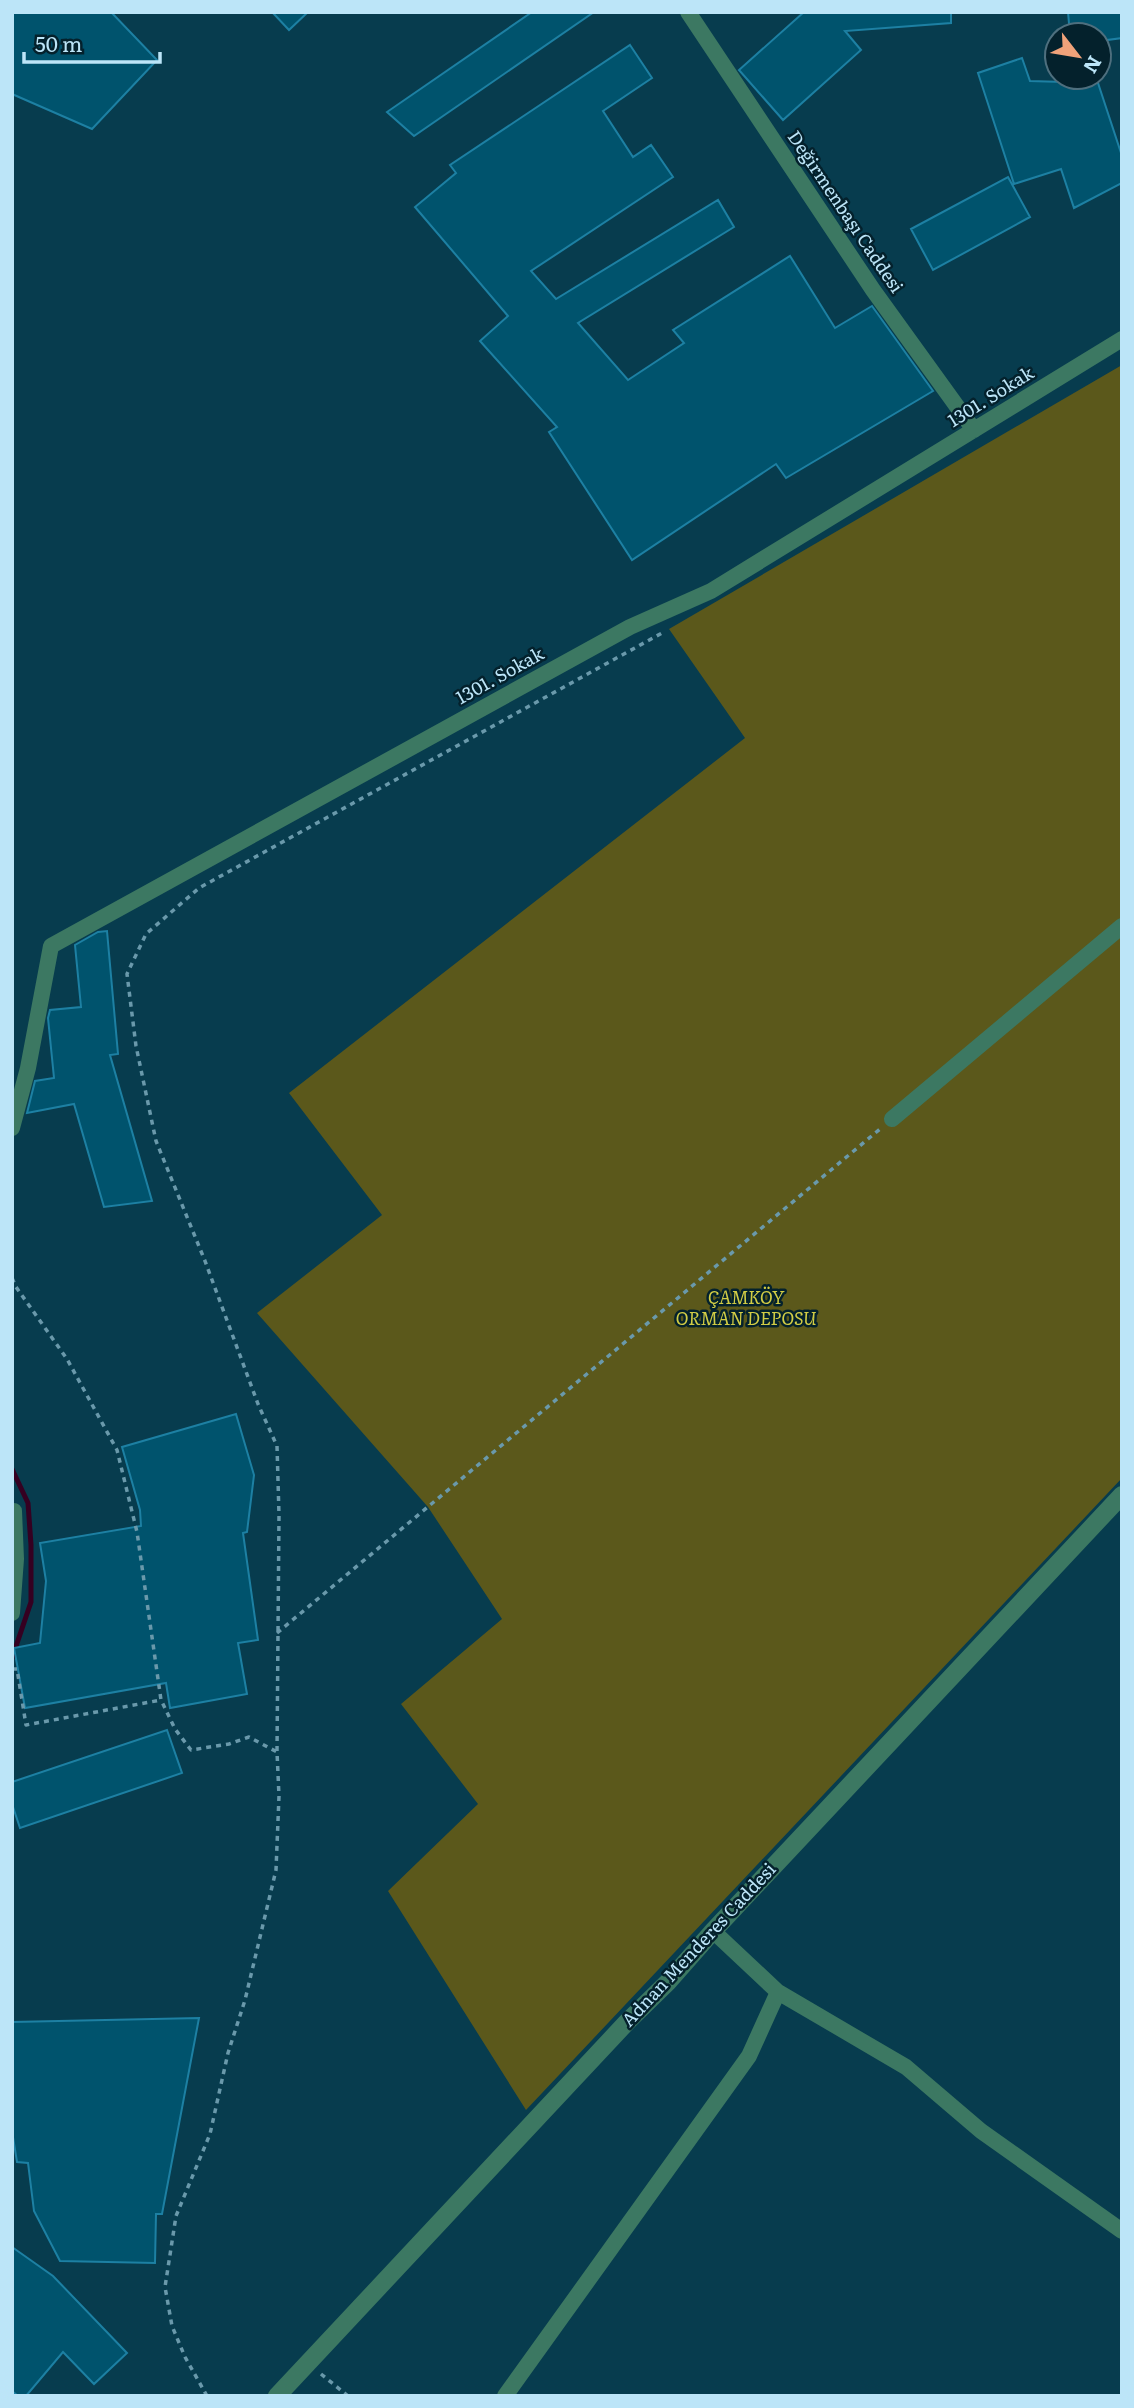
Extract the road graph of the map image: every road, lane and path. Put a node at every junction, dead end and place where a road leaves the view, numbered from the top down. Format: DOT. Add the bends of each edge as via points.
graph roads {
  1 [pos="688,12"];
  2 [pos="1122,339"];
  3 [pos="974,430"];
  4 [pos="681,604"];
  5 [pos="1122,926"];
  6 [pos="892,1119"];
  7 [pos="12,1128"];
  8 [pos="12,1278"];
  9 [pos="1122,1495"];
  10 [pos="14,1511"];
  11 [pos="12,1613"];
  12 [pos="277,1633"];
  13 [pos="12,1669"];
  14 [pos="161,1700"];
  15 [pos="277,1752"];
  16 [pos="713,1931"];
  17 [pos="778,1992"];
  18 [pos="1122,2231"];
  19 [pos="309,2363"];
  20 [pos="207,2396"];
  21 [pos="277,2396"];
  22 [pos="348,2396"];
  23 [pos="505,2396"];
  1 -- 3 [label="street, Değirmenbaşı Caddesi" via="873,290"];
  2 -- 3 [label="street, 1301. Sokak"];
  3 -- 4 [label="street, 1301. Sokak" via="711,591"];
  4 -- 7 [label="street, 1301. Sokak" via="630,627 51,947"];
  4 -- 12 [label="path" via="669,629 199,888 146,933 127,974 136,1046 156,1140 277,1446"];
  5 -- 6 [label="street"];
  6 -- 12 [label="path"];
  8 -- 14 [label="path" via="67,1359 117,1450 137,1532"];
  9 -- 16 [label="street, Adnan Menderes Caddesi"];
  10 -- 11 [label="street"];
  12 -- 15 [label="path"];
  13 -- 14 [label="path" via="17,1669 26,1725"];
  14 -- 15 [label="path" via="191,1750 249,1737"];
  15 -- 20 [label="path" via="276,1870 210,2134 176,2216 165,2287 172,2326"];
  16 -- 17 [label="street"];
  16 -- 19 [label="street, Adnan Menderes Caddesi"];
  17 -- 18 [label="street" via="906,2067 982,2131"];
  17 -- 23 [label="street" via="749,2056"];
  19 -- 21 [label="street, Adnan Menderes Caddesi"];
  19 -- 22 [label="path"];
}
